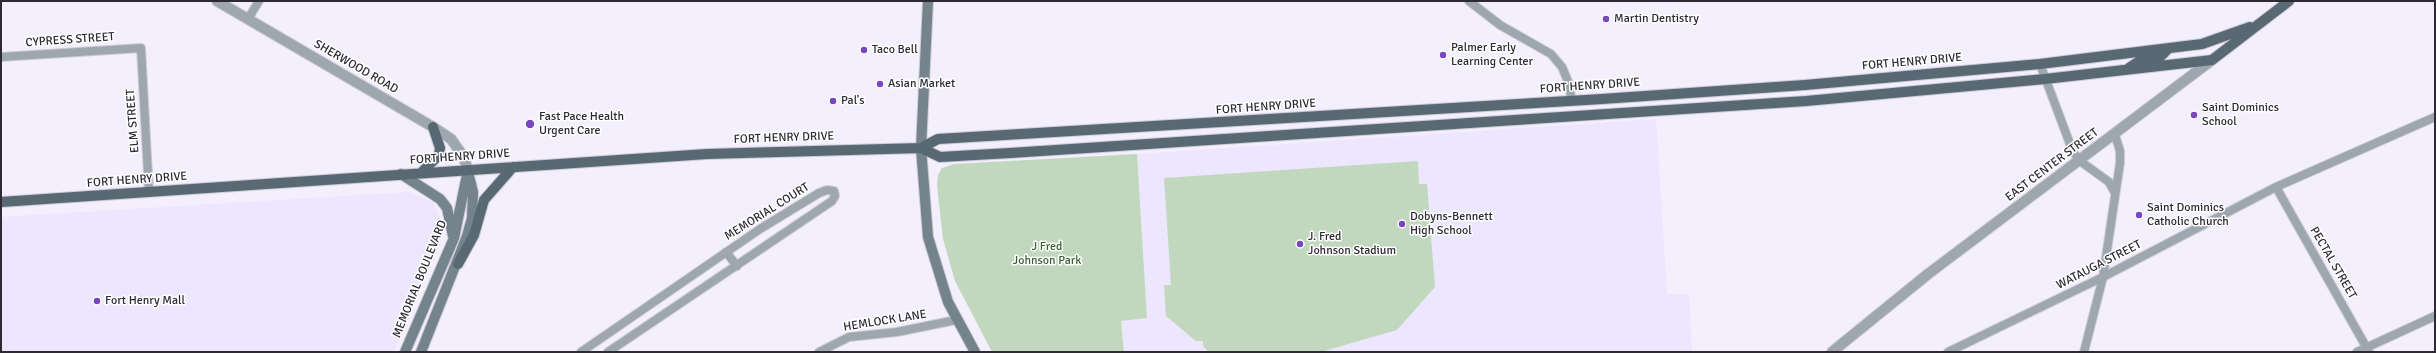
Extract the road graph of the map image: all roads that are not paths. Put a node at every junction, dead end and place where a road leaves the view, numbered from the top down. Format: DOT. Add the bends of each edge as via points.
graph roads {
  1 [pos="217,1"];
  2 [pos="259,1"];
  3 [pos="928,1"];
  4 [pos="1469,1"];
  5 [pos="2289,1"];
  6 [pos="248,19"];
  7 [pos="2258,25"];
  8 [pos="140,48"];
  9 [pos="2169,48"];
  10 [pos="1,57"];
  11 [pos="2212,60"];
  12 [pos="2040,64"];
  13 [pos="2127,70"];
  14 [pos="2046,79"];
  15 [pos="1571,100"];
  16 [pos="2435,118"];
  17 [pos="434,127"];
  18 [pos="2115,135"];
  19 [pos="921,148"];
  20 [pos="2080,160"];
  21 [pos="513,167"];
  22 [pos="468,170"];
  23 [pos="421,173"];
  24 [pos="401,174"];
  25 [pos="2276,186"];
  26 [pos="149,192"];
  27 [pos="2115,193"];
  28 [pos="1,202"];
  29 [pos="454,238"];
  30 [pos="726,252"];
  31 [pos="458,264"];
  32 [pos="737,266"];
  33 [pos="2103,277"];
  34 [pos="2435,316"];
  35 [pos="956,320"];
  36 [pos="2368,350"];
  37 [pos="2085,351"];
  38 [pos="405,352"];
  39 [pos="420,352"];
  40 [pos="581,352"];
  41 [pos="608,352"];
  42 [pos="819,352"];
  43 [pos="975,352"];
  44 [pos="1832,352"];
  45 [pos="1948,352"];
  46 [pos="2357,352"];
  1 -- 6 [label="street, SHERWOOD ROAD"];
  2 -- 6 [label="street"];
  3 -- 19 [label="main road"];
  4 -- 15 [label="street" via="1500,25 1551,54 1562,67 1570,86"];
  5 -- 7 [label="main road, EAST CENTER STREET"];
  6 -- 17 [label="street, SHERWOOD ROAD"];
  7 -- 9 [label="main road, FORT HENRY DRIVE" via="2202,44"];
  7 -- 11 [label="main road, EAST CENTER STREET"];
  8 -- 10 [label="street, CYPRESS STREET"];
  8 -- 26 [label="street, ELM STREET"];
  9 -- 12 [label="main road, FORT HENRY DRIVE"];
  9 -- 13 [label="main road" via="2159,58 2141,60"];
  11 -- 13 [label="main road, FORT HENRY DRIVE"];
  11 -- 18 [label="street, EAST CENTER STREET"];
  12 -- 14 [label="street"];
  12 -- 15 [label="main road, FORT HENRY DRIVE" via="1805,85"];
  13 -- 14 [label="main road, FORT HENRY DRIVE"];
  14 -- 19 [label="main road, FORT HENRY DRIVE" via="1806,101 1010,153 940,157"];
  14 -- 20 [label="street" via="2073,152"];
  15 -- 19 [label="main road, FORT HENRY DRIVE" via="938,139"];
  16 -- 25 [label="street, WATAUGA STREET"];
  17 -- 22 [label="street, SHERWOOD ROAD" via="451,139 463,156"];
  17 -- 23 [label="main road" via="440,148 439,155"];
  18 -- 20 [label="street, EAST CENTER STREET"];
  18 -- 27 [label="street" via="2120,157"];
  19 -- 21 [label="main road, FORT HENRY DRIVE" via="707,154"];
  19 -- 35 [label="main road" via="931,251"];
  20 -- 27 [label="street" via="2109,182"];
  20 -- 44 [label="street, EAST CENTER STREET" via="1928,274"];
  21 -- 22 [label="main road, FORT HENRY DRIVE"];
  21 -- 31 [label="main road" via="484,200 474,235"];
  22 -- 23 [label="main road, FORT HENRY DRIVE"];
  22 -- 29 [label="main road, MEMORIAL BOULEVARD"];
  22 -- 31 [label="main road" via="473,192 472,218"];
  23 -- 24 [label="main road, FORT HENRY DRIVE"];
  24 -- 26 [label="main road, FORT HENRY DRIVE"];
  24 -- 29 [label="main road" via="440,199 447,208"];
  25 -- 33 [label="street, WATAUGA STREET"];
  25 -- 36 [label="street, PECTAL STREET"];
  26 -- 28 [label="main road, FORT HENRY DRIVE"];
  27 -- 33 [label="street"];
  29 -- 38 [label="main road, MEMORIAL BOULEVARD"];
  30 -- 32 [label="street"];
  30 -- 32 [label="street, MEMORIAL COURT" via="819,193 834,191 832,201 790,227"];
  30 -- 40 [label="street, MEMORIAL COURT"];
  31 -- 39 [label="main road"];
  32 -- 41 [label="street, MEMORIAL COURT"];
  33 -- 37 [label="street"];
  33 -- 45 [label="street, WATAUGA STREET"];
  34 -- 36 [label="street"];
  35 -- 42 [label="street, HEMLOCK LANE" via="897,332 849,337"];
  35 -- 43 [label="main road"];
  36 -- 46 [label="street"];
}
